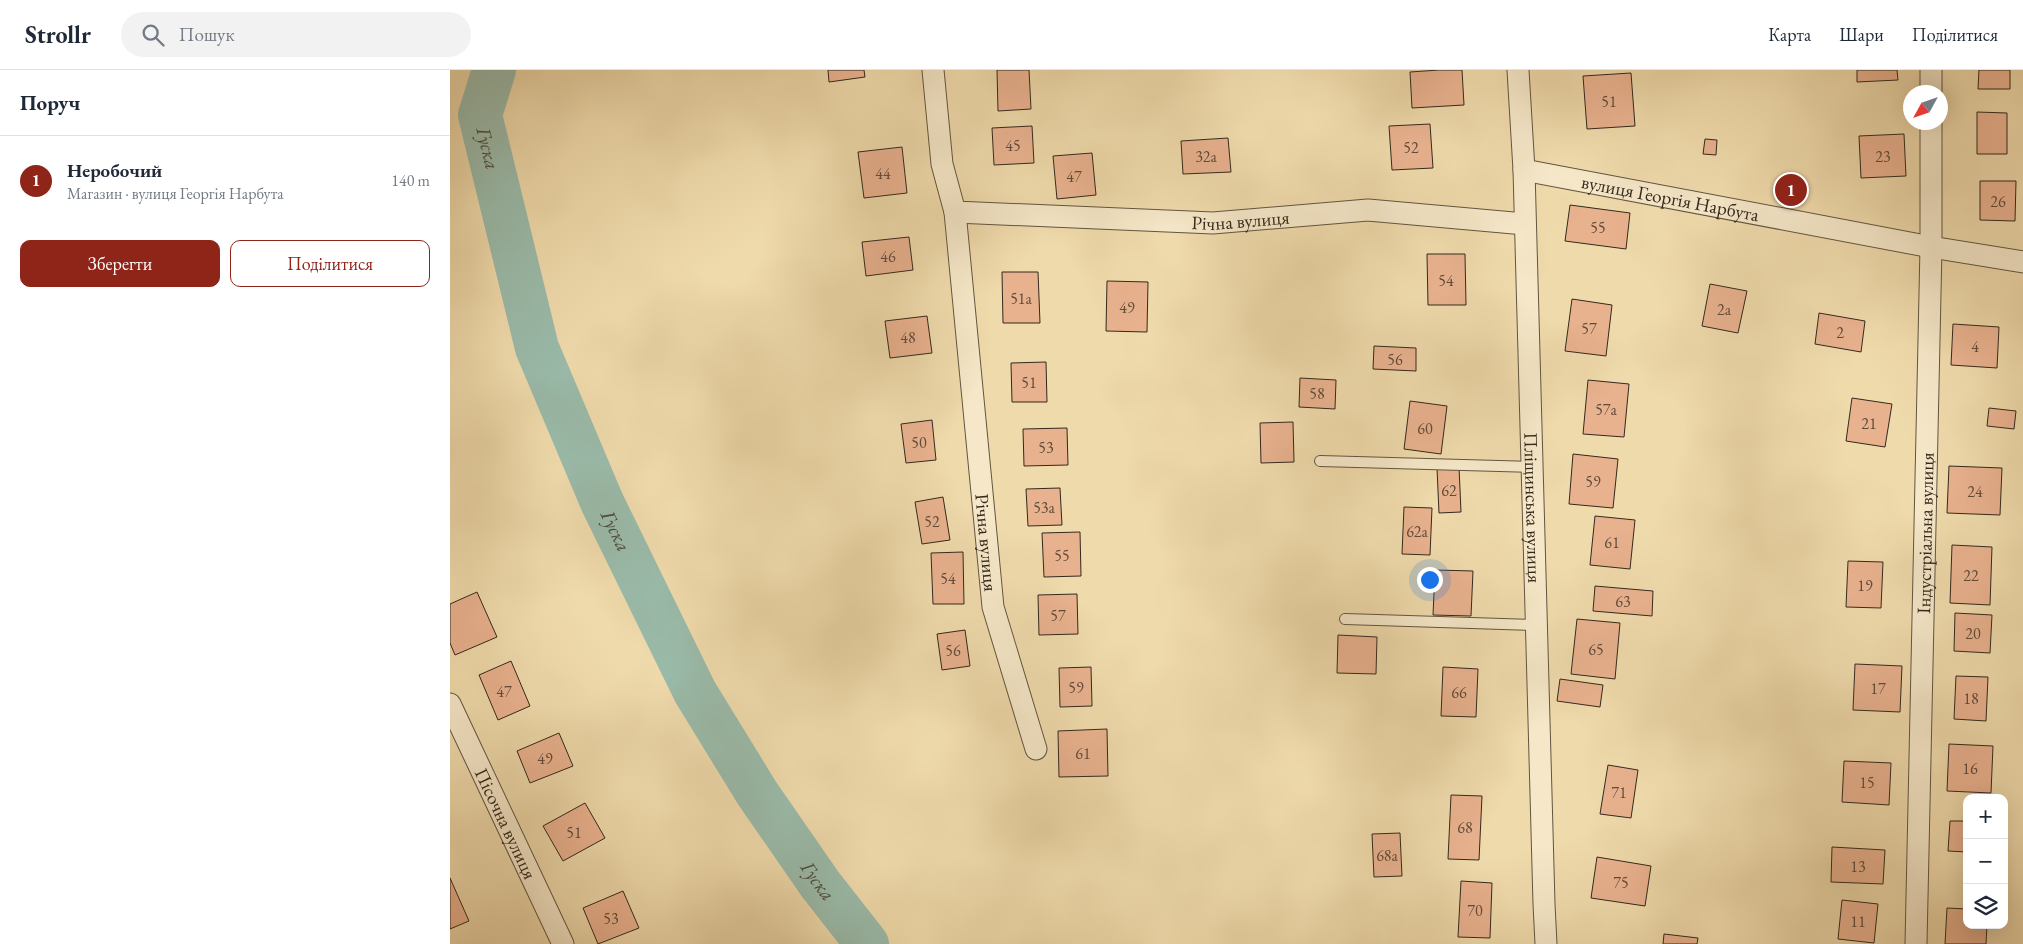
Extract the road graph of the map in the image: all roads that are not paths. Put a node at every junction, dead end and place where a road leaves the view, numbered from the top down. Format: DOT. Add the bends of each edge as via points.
graph roads {
  1 [pos="933,70"];
  2 [pos="1518,70"];
  3 [pos="1931,70"];
  4 [pos="1931,85"];
  5 [pos="1931,130"];
  6 [pos="1524,170"];
  7 [pos="955,212"];
  8 [pos="1526,224"];
  9 [pos="1931,247"];
  10 [pos="2023,262"];
  11 [pos="1320,461"];
  12 [pos="1532,467"];
  13 [pos="1345,619"];
  14 [pos="1536,625"];
  15 [pos="451,710"];
  16 [pos="1036,749"];
  17 [pos="564,944"];
  18 [pos="1546,944"];
  19 [pos="1916,944"];
  1 -- 7 [label="street, Річна вулиця" via="942,164"];
  2 -- 6 [label="street, Пліщинська вулиця"];
  3 -- 4 [label="street"];
  5 -- 9 [label="street, Індустріальна вулиця"];
  6 -- 8 [label="street, Пліщинська вулиця"];
  6 -- 9 [label="street, вулиця Георгія Нарбута"];
  7 -- 8 [label="street, Річна вулиця" via="1213,223 1368,210"];
  7 -- 16 [label="street, Річна вулиця" via="993,607"];
  8 -- 12 [label="street, Пліщинська вулиця"];
  9 -- 10 [label="street, вулиця Георгія Нарбута"];
  9 -- 19 [label="street, Індустріальна вулиця"];
  11 -- 12 [label="lane"];
  12 -- 14 [label="street, Пліщинська вулиця"];
  13 -- 14 [label="lane"];
  14 -- 18 [label="street, Пліщинська вулиця"];
  15 -- 17 [label="street, Пісочна вулиця"];
}
